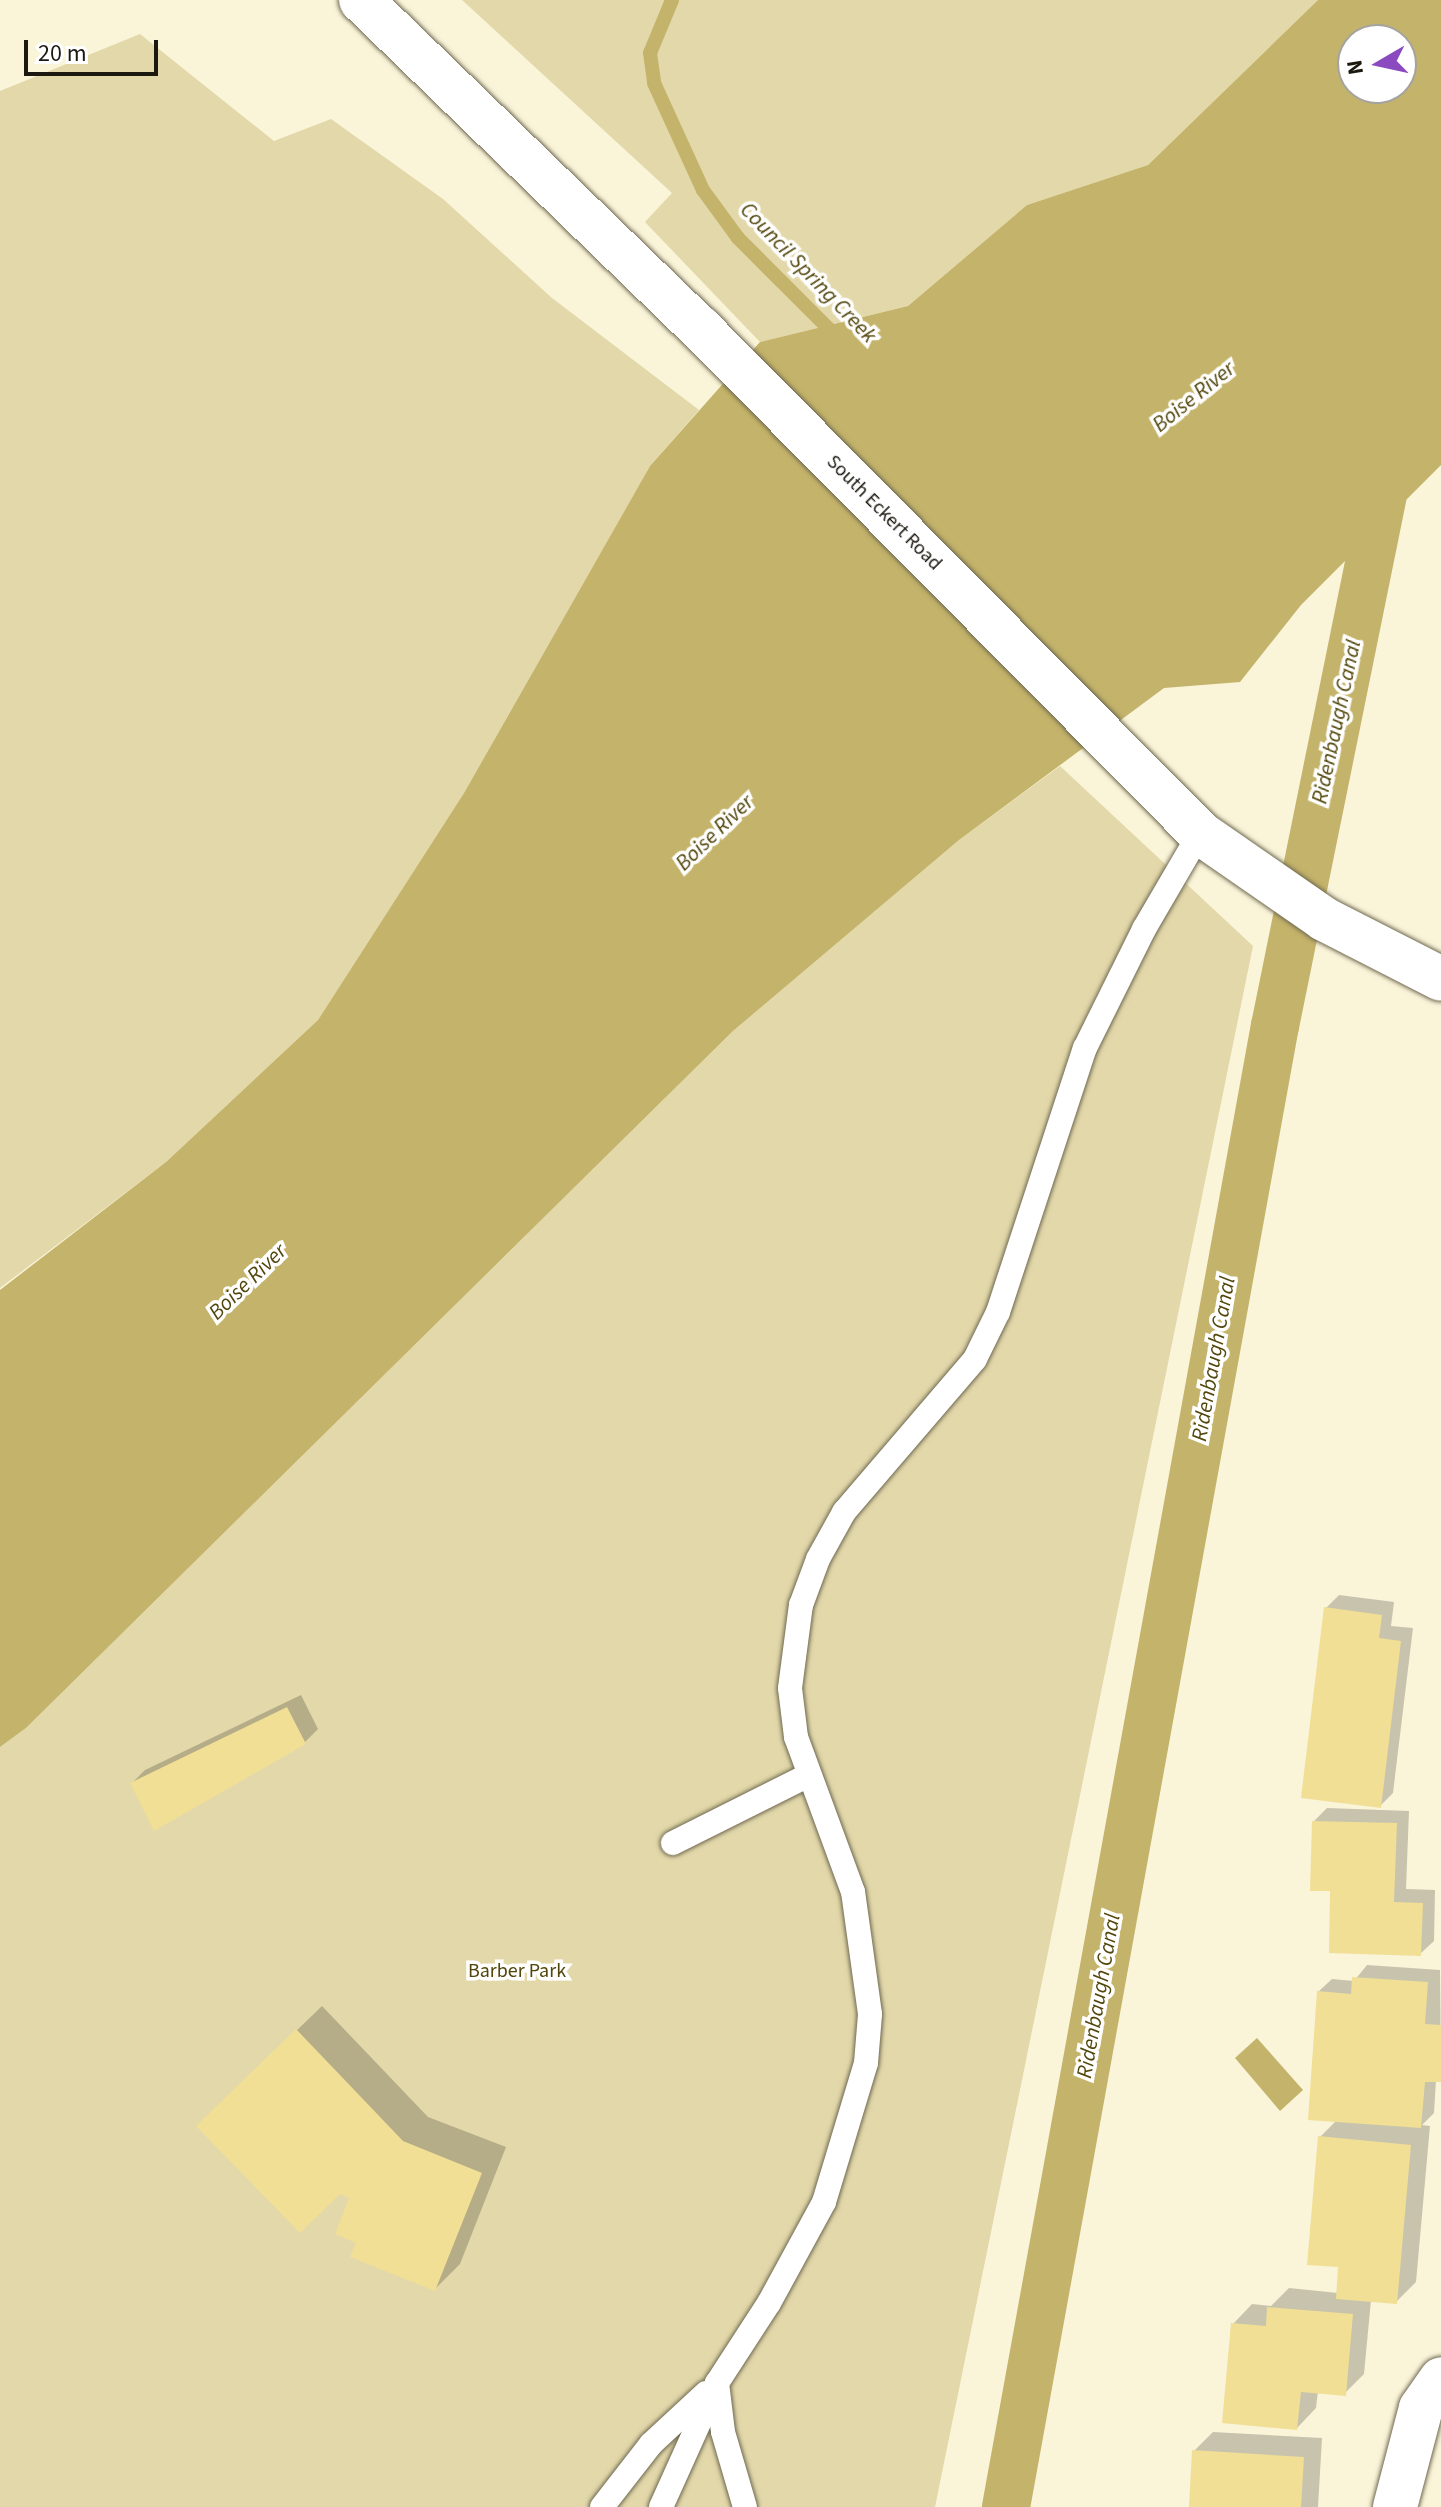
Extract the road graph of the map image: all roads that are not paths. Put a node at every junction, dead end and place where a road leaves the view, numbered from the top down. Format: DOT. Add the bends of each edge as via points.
graph roads {
  1 [pos="361,0"];
  2 [pos="1200,833"];
  3 [pos="1421,972"];
  4 [pos="807,1776"];
  5 [pos="673,1843"];
  6 [pos="1441,2379"];
  7 [pos="717,2383"];
  8 [pos="602,2507"];
  9 [pos="661,2507"];
  10 [pos="745,2507"];
  11 [pos="1395,2507"];
  1 -- 2 [label="street, South Eckert Road" via="700,328"];
  2 -- 3 [label="street, South Eckert Road"];
  2 -- 4 [label="lane" via="1144,929 1085,1048 998,1312 975,1359 872,1476 818,1559 801,1605 792,1658 796,1737"];
  4 -- 5 [label="lane"];
  4 -- 7 [label="lane" via="853,1892 870,2014 866,2063 824,2202 769,2303"];
  6 -- 11 [label="street" via="1421,2408"];
  7 -- 8 [label="lane" via="651,2444"];
  7 -- 9 [label="lane"];
  7 -- 10 [label="lane" via="723,2432"];
}
